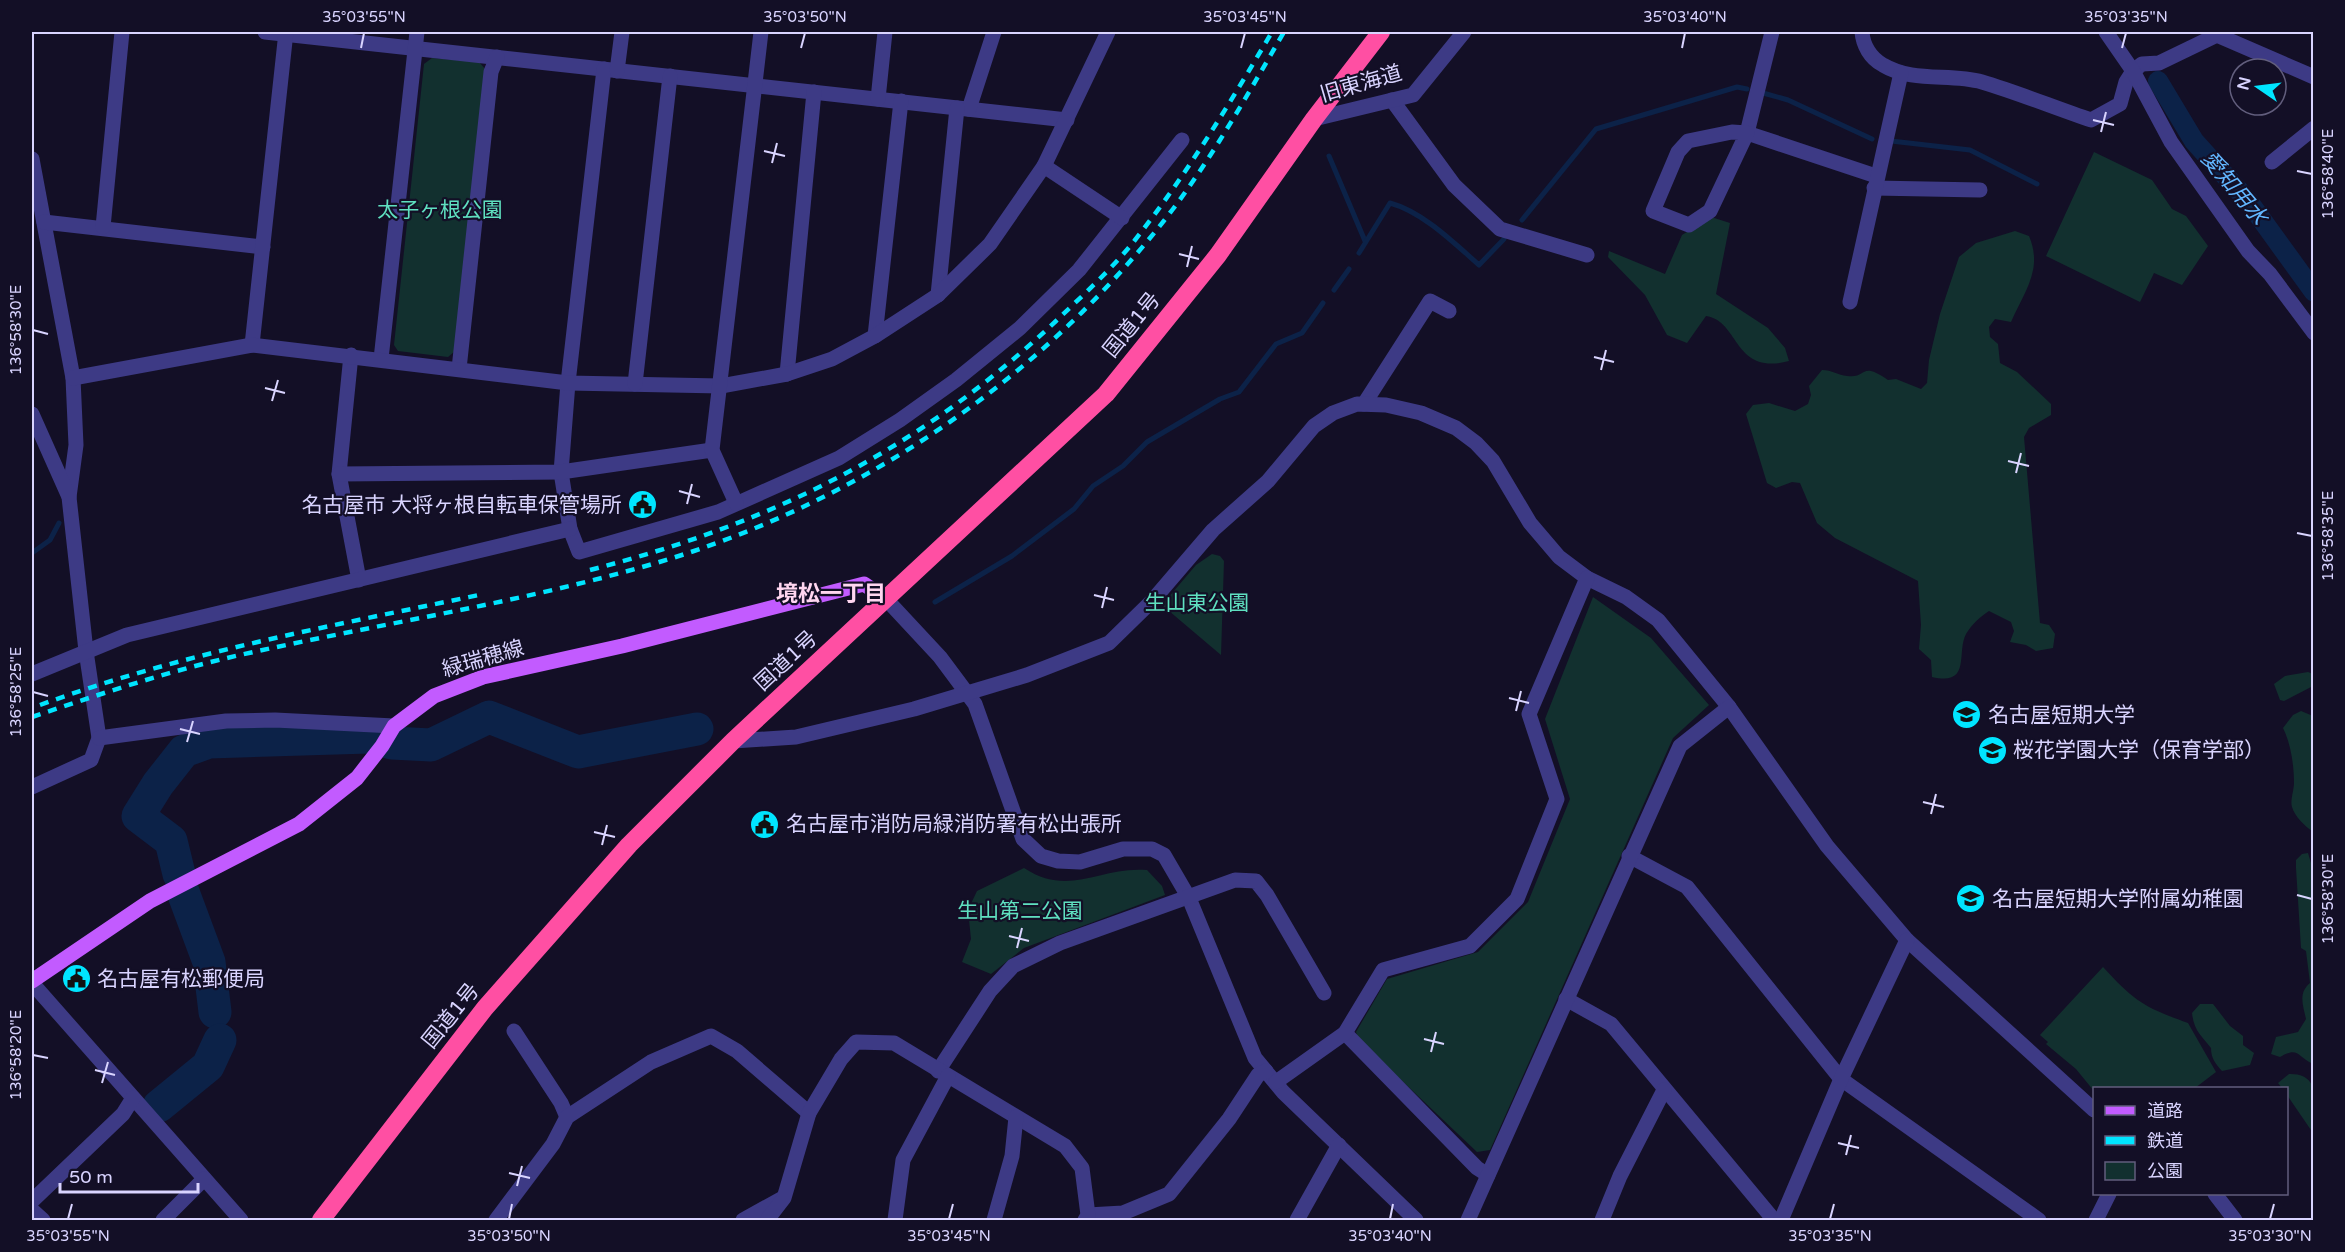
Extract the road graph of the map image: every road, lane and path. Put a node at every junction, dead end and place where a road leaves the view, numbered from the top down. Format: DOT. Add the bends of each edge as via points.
graph roads {
  1 [pos="122,32"];
  2 [pos="265,32"];
  3 [pos="417,32"];
  4 [pos="622,32"];
  5 [pos="761,32"];
  6 [pos="885,32"];
  7 [pos="994,32"];
  8 [pos="1108,32"];
  9 [pos="1381,32"];
  10 [pos="1464,32"];
  11 [pos="1772,32"];
  12 [pos="1862,32"];
  13 [pos="2106,32"];
  14 [pos="286,33"];
  15 [pos="2213,33"];
  16 [pos="415,48"];
  17 [pos="496,57"];
  18 [pos="610,70"];
  19 [pos="2133,71"];
  20 [pos="1901,73"];
  21 [pos="670,76"];
  22 [pos="2313,76"];
  23 [pos="756,86"];
  24 [pos="814,92"];
  25 [pos="878,99"];
  26 [pos="1392,100"];
  27 [pos="901,101"];
  28 [pos="963,108"];
  29 [pos="1314,119"];
  30 [pos="1067,120"];
  31 [pos="2313,128"];
  32 [pos="1747,133"];
  33 [pos="1182,140"];
  34 [pos="32,159"];
  35 [pos="2272,162"];
  36 [pos="1044,166"];
  37 [pos="1875,182"];
  38 [pos="1980,190"];
  39 [pos="1122,218"];
  40 [pos="44,222"];
  41 [pos="103,227"];
  42 [pos="263,247"];
  43 [pos="1587,255"];
  44 [pos="938,295"];
  45 [pos="1850,302"];
  46 [pos="1449,311"];
  47 [pos="2313,333"];
  48 [pos="875,336"];
  49 [pos="252,345"];
  50 [pos="351,355"];
  51 [pos="381,359"];
  52 [pos="459,369"];
  53 [pos="787,374"];
  54 [pos="73,378"];
  55 [pos="568,383"];
  56 [pos="634,384"];
  57 [pos="721,386"];
  58 [pos="1364,404"];
  59 [pos="32,414"];
  60 [pos="712,450"];
  61 [pos="561,472"];
  62 [pos="339,474"];
  63 [pos="69,497"];
  64 [pos="736,503"];
  65 [pos="570,529"];
  66 [pos="1587,578"];
  67 [pos="359,580"];
  68 [pos="886,599"];
  69 [pos="86,651"];
  70 [pos="32,674"];
  71 [pos="968,694"];
  72 [pos="1729,707"];
  73 [pos="388,736"];
  74 [pos="99,738"];
  75 [pos="733,741"];
  76 [pos="32,787"];
  77 [pos="1629,856"];
  78 [pos="1189,898"];
  79 [pos="1907,940"];
  80 [pos="32,982"];
  81 [pos="1324,993"];
  82 [pos="1566,999"];
  83 [pos="514,1031"];
  84 [pos="1345,1033"];
  85 [pos="943,1074"];
  86 [pos="1271,1076"];
  87 [pos="1841,1079"];
  88 [pos="1664,1090"];
  89 [pos="133,1098"];
  90 [pos="2093,1109"];
  91 [pos="809,1113"];
  92 [pos="567,1117"];
  93 [pos="1016,1117"];
  94 [pos="1340,1145"];
  95 [pos="1488,1175"];
  96 [pos="204,1179"];
  97 [pos="2109,1195"];
  98 [pos="2216,1195"];
  99 [pos="784,1198"];
  100 [pos="32,1201"];
  101 [pos="32,1210"];
  102 [pos="1086,1218"];
  103 [pos="1298,1220"];
  104 [pos="44,1221"];
  105 [pos="163,1221"];
  106 [pos="241,1221"];
  107 [pos="321,1221"];
  108 [pos="496,1221"];
  109 [pos="743,1221"];
  110 [pos="767,1221"];
  111 [pos="895,1221"];
  112 [pos="994,1221"];
  113 [pos="1416,1221"];
  114 [pos="1468,1221"];
  115 [pos="1602,1221"];
  116 [pos="1774,1221"];
  117 [pos="1781,1221"];
  118 [pos="2039,1221"];
  119 [pos="2096,1221"];
  120 [pos="2235,1221"];
  1 -- 41 [label="street"];
  2 -- 14 [label="street"];
  3 -- 16 [label="street"];
  4 -- 18 [label="street"];
  5 -- 23 [label="street"];
  6 -- 25 [label="street"];
  7 -- 28 [label="street"];
  8 -- 30 [label="street"];
  9 -- 29 [label="highway, 国道1号"];
  10 -- 26 [label="street, 旧東海道" via="1413,95"];
  11 -- 32 [label="street"];
  12 -- 20 [label="street" via="1869,53 1882,65"];
  13 -- 19 [label="street"];
  14 -- 16 [label="street"];
  14 -- 42 [label="street"];
  15 -- 19 [label="street" via="2158,63 2142,64"];
  15 -- 22 [label="street"];
  16 -- 17 [label="street"];
  16 -- 51 [label="street"];
  17 -- 18 [label="street"];
  17 -- 52 [label="street" via="492,64"];
  18 -- 21 [label="street"];
  18 -- 55 [label="street"];
  19 -- 20 [label="street" via="2120,105 2091,120 1982,82"];
  19 -- 47 [label="street" via="2177,151"];
  20 -- 37 [label="street"];
  21 -- 23 [label="street"];
  21 -- 56 [label="street"];
  23 -- 24 [label="street"];
  23 -- 57 [label="street"];
  24 -- 25 [label="street"];
  24 -- 53 [label="street"];
  25 -- 27 [label="street"];
  26 -- 29 [label="street, 旧東海道"];
  26 -- 43 [label="street" via="1454,185 1500,229"];
  27 -- 28 [label="street"];
  27 -- 48 [label="street"];
  28 -- 30 [label="street"];
  28 -- 44 [label="street"];
  29 -- 68 [label="highway, 国道1号" via="1218,255 1106,394"];
  30 -- 36 [label="street"];
  31 -- 35 [label="street"];
  32 -- 32 [label="street" via="1732,132 1688,141 1678,152 1653,211 1689,225 1710,212"];
  32 -- 37 [label="street"];
  33 -- 39 [label="street"];
  34 -- 40 [label="street"];
  36 -- 39 [label="street"];
  36 -- 44 [label="street" via="990,244"];
  37 -- 38 [label="street"];
  37 -- 45 [label="street"];
  39 -- 64 [label="street" via="1079,270 1020,328 956,380 839,458"];
  40 -- 41 [label="street"];
  40 -- 54 [label="street"];
  41 -- 42 [label="street"];
  42 -- 49 [label="street"];
  44 -- 48 [label="street"];
  46 -- 58 [label="street" via="1430,301"];
  48 -- 53 [label="street" via="832,359"];
  49 -- 50 [label="street"];
  49 -- 54 [label="street"];
  50 -- 51 [label="street"];
  50 -- 62 [label="street"];
  51 -- 52 [label="street"];
  52 -- 55 [label="street"];
  53 -- 57 [label="street"];
  54 -- 63 [label="street" via="76,445"];
  55 -- 56 [label="street"];
  55 -- 61 [label="street"];
  56 -- 57 [label="street"];
  57 -- 60 [label="street"];
  58 -- 66 [label="street" via="1421,413 1456,428 1476,443 1493,460 1530,524 1559,557"];
  58 -- 71 [label="street" via="1333,413 1314,426 1268,481 1213,530 1109,644"];
  59 -- 63 [label="street"];
  60 -- 61 [label="street"];
  60 -- 64 [label="street"];
  61 -- 62 [label="street"];
  61 -- 65 [label="street"];
  62 -- 67 [label="street"];
  63 -- 69 [label="street"];
  64 -- 65 [label="street" via="718,512 579,552"];
  65 -- 67 [label="street"];
  66 -- 72 [label="street" via="1626,597 1658,620"];
  66 -- 84 [label="street" via="1529,714 1557,799 1517,898 1470,946 1383,970"];
  67 -- 69 [label="street" via="127,635"];
  68 -- 71 [label="street" via="916,628"];
  68 -- 73 [label="main road, 緑瑞穂線" via="864,584 483,677 434,696"];
  68 -- 75 [label="highway, 国道1号"];
  69 -- 70 [label="street"];
  69 -- 74 [label="street"];
  71 -- 75 [label="street" via="796,736"];
  71 -- 78 [label="street" via="1023,839 1041,856 1080,861 1123,849 1152,849 1164,855"];
  72 -- 77 [label="street" via="1680,746"];
  72 -- 79 [label="street" via="1827,846"];
  73 -- 74 [label="street" via="275,720 226,721"];
  73 -- 80 [label="main road, 緑瑞穂線" via="357,778 299,824 150,901"];
  74 -- 76 [label="street" via="91,760"];
  75 -- 107 [label="highway, 国道1号" via="629,845 485,1008"];
  77 -- 82 [label="street"];
  77 -- 87 [label="street" via="1687,887"];
  78 -- 81 [label="street" via="1235,880 1256,881"];
  78 -- 85 [label="street" via="1060,943 1013,966 990,991"];
  78 -- 86 [label="street" via="1256,1058"];
  79 -- 87 [label="street"];
  79 -- 90 [label="street"];
  80 -- 89 [label="street"];
  82 -- 88 [label="street" via="1611,1024"];
  82 -- 95 [label="street"];
  83 -- 92 [label="street"];
  84 -- 86 [label="street"];
  84 -- 95 [label="street"];
  85 -- 91 [label="street" via="894,1043 856,1042 841,1059"];
  85 -- 93 [label="street"];
  85 -- 111 [label="street" via="903,1160"];
  86 -- 94 [label="street"];
  86 -- 102 [label="street" via="1258,1075 1229,1119 1169,1194 1123,1213"];
  87 -- 117 [label="street"];
  87 -- 118 [label="street"];
  88 -- 115 [label="street"];
  88 -- 116 [label="street"];
  89 -- 96 [label="street"];
  89 -- 100 [label="street" via="123,1113"];
  91 -- 92 [label="street" via="737,1051 711,1036 651,1062"];
  91 -- 99 [label="street"];
  92 -- 108 [label="street" via="553,1144"];
  93 -- 102 [label="street" via="1065,1146 1074,1156 1082,1168"];
  93 -- 112 [label="street" via="1012,1156"];
  94 -- 103 [label="street"];
  94 -- 113 [label="street"];
  95 -- 114 [label="street"];
  96 -- 105 [label="street"];
  96 -- 106 [label="street"];
  97 -- 119 [label="street"];
  98 -- 120 [label="street"];
  99 -- 109 [label="street"];
  99 -- 110 [label="street"];
  101 -- 104 [label="street"];
}
